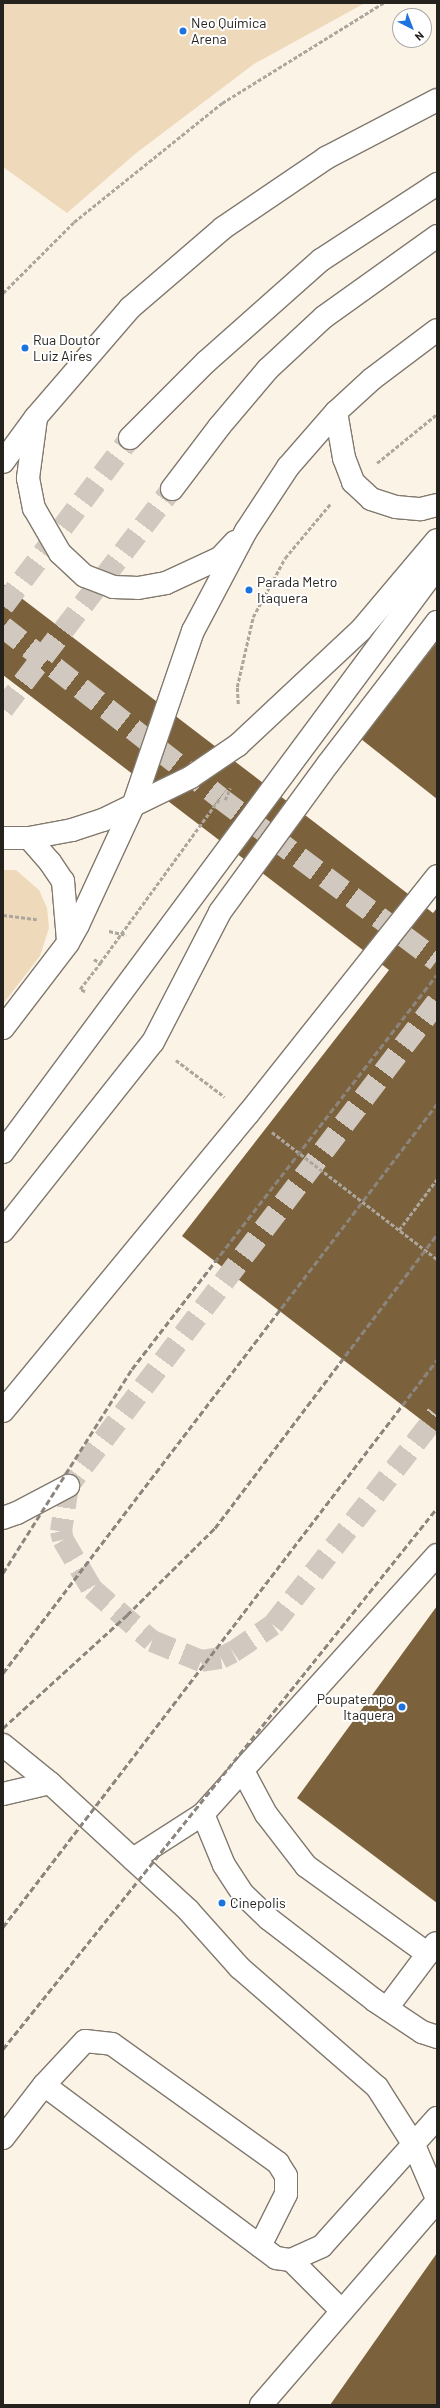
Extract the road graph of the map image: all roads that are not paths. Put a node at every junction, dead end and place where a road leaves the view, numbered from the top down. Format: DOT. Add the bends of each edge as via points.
graph roads {
  1 [pos="437,100"];
  2 [pos="437,184"];
  3 [pos="437,236"];
  4 [pos="437,330"];
  5 [pos="336,412"];
  6 [pos="36,417"];
  7 [pos="130,438"];
  8 [pos="3,462"];
  9 [pos="172,489"];
  10 [pos="437,504"];
  11 [pos="246,531"];
  12 [pos="437,540"];
  13 [pos="437,567"];
  14 [pos="437,622"];
  15 [pos="133,806"];
  16 [pos="3,838"];
  17 [pos="29,838"];
  18 [pos="437,876"];
  19 [pos="68,943"];
  20 [pos="3,1028"];
  21 [pos="3,1152"];
  22 [pos="3,1231"];
  23 [pos="3,1411"];
  24 [pos="68,1486"];
  25 [pos="3,1518"];
  26 [pos="437,1555"];
  27 [pos="3,1745"];
  28 [pos="243,1771"];
  29 [pos="50,1783"];
  30 [pos="3,1794"];
  31 [pos="203,1814"];
  32 [pos="133,1860"];
  33 [pos="433,1948"];
  34 [pos="387,2008"];
  35 [pos="437,2037"];
  36 [pos="44,2085"];
  37 [pos="437,2118"];
  38 [pos="3,2138"];
  39 [pos="414,2145"];
  40 [pos="437,2200"];
  41 [pos="260,2246"];
  42 [pos="291,2260"];
  43 [pos="342,2311"];
  44 [pos="261,2405"];
  1 -- 6 [label="main road" via="326,158 224,228 130,308"];
  2 -- 7 [label="main road" via="322,260 206,362"];
  3 -- 9 [label="main road" via="324,317 268,369"];
  4 -- 5 [label="main road" via="372,379"];
  5 -- 10 [label="main road" via="344,458 353,482 371,499 396,507 421,509"];
  5 -- 11 [label="main road" via="288,467"];
  6 -- 8 [label="main road"];
  6 -- 11 [label="main road" via="28,478 34,508 60,552 85,576 113,587 138,588 166,583 220,558"];
  11 -- 15 [label="main road" via="192,631"];
  12 -- 15 [label="main road" via="360,631 238,745 191,777"];
  13 -- 21 [label="main road"];
  14 -- 22 [label="main road" via="328,764 220,912 153,1042"];
  15 -- 17 [label="main road" via="78,828"];
  15 -- 19 [label="main road"];
  16 -- 17 [label="main road"];
  17 -- 19 [label="main road" via="63,882"];
  18 -- 23 [label="main road" via="248,1114"];
  19 -- 20 [label="main road"];
  24 -- 25 [label="main road"];
  26 -- 28 [label="main road"];
  27 -- 29 [label="main road"];
  28 -- 31 [label="main road"];
  28 -- 33 [label="main road" via="266,1814 306,1866"];
  29 -- 30 [label="main road"];
  29 -- 32 [label="main road"];
  31 -- 32 [label="main road"];
  31 -- 34 [label="main road" via="224,1865 243,1894 269,1919"];
  32 -- 39 [label="main road" via="189,1911 240,1968 377,2087"];
  33 -- 34 [label="main road"];
  34 -- 35 [label="main road" via="422,2032"];
  36 -- 38 [label="main road"];
  36 -- 41 [label="main road"];
  36 -- 41 [label="main road" via="86,2041 112,2044 278,2163 286,2176 286,2194"];
  37 -- 39 [label="main road"];
  39 -- 40 [label="main road"];
  39 -- 42 [label="main road" via="322,2246"];
  40 -- 43 [label="main road"];
  41 -- 42 [label="main road" via="276,2258"];
  42 -- 43 [label="main road"];
  43 -- 44 [label="main road"];
}
